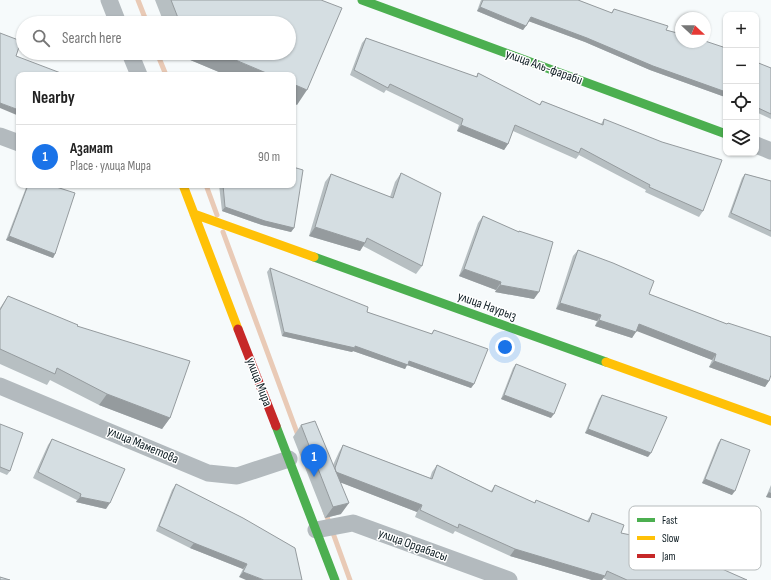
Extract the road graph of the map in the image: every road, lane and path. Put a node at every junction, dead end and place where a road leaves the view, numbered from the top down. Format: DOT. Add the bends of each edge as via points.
graph roads {
  1 [pos="109,0"];
  2 [pos="362,0"];
  3 [pos="115,16"];
  4 [pos="133,60"];
  5 [pos="138,72"];
  6 [pos="723,133"];
  7 [pos="0,136"];
  8 [pos="16,142"];
  9 [pos="759,146"];
  10 [pos="771,151"];
  11 [pos="184,188"];
  12 [pos="194,214"];
  13 [pos="0,386"];
  14 [pos="771,422"];
  15 [pos="289,459"];
  16 [pos="316,530"];
  17 [pos="335,580"];
  18 [pos="509,580"];
  1 -- 3 [label="street"];
  2 -- 6 [label="street, улица Аль-фараби"];
  4 -- 5 [label="street"];
  7 -- 8 [label="street"];
  9 -- 10 [label="street"];
  11 -- 12 [label="street, улица Мира"];
  12 -- 14 [label="street, улица Наурыз"];
  12 -- 15 [label="street, улица Мира"];
  13 -- 15 [label="street, улица Маметова" via="208,473 237,476"];
  15 -- 16 [label="street, улица Мира"];
  16 -- 17 [label="street, улица Мира"];
  16 -- 18 [label="street, улица Ордабасы" via="354,523"];
}
